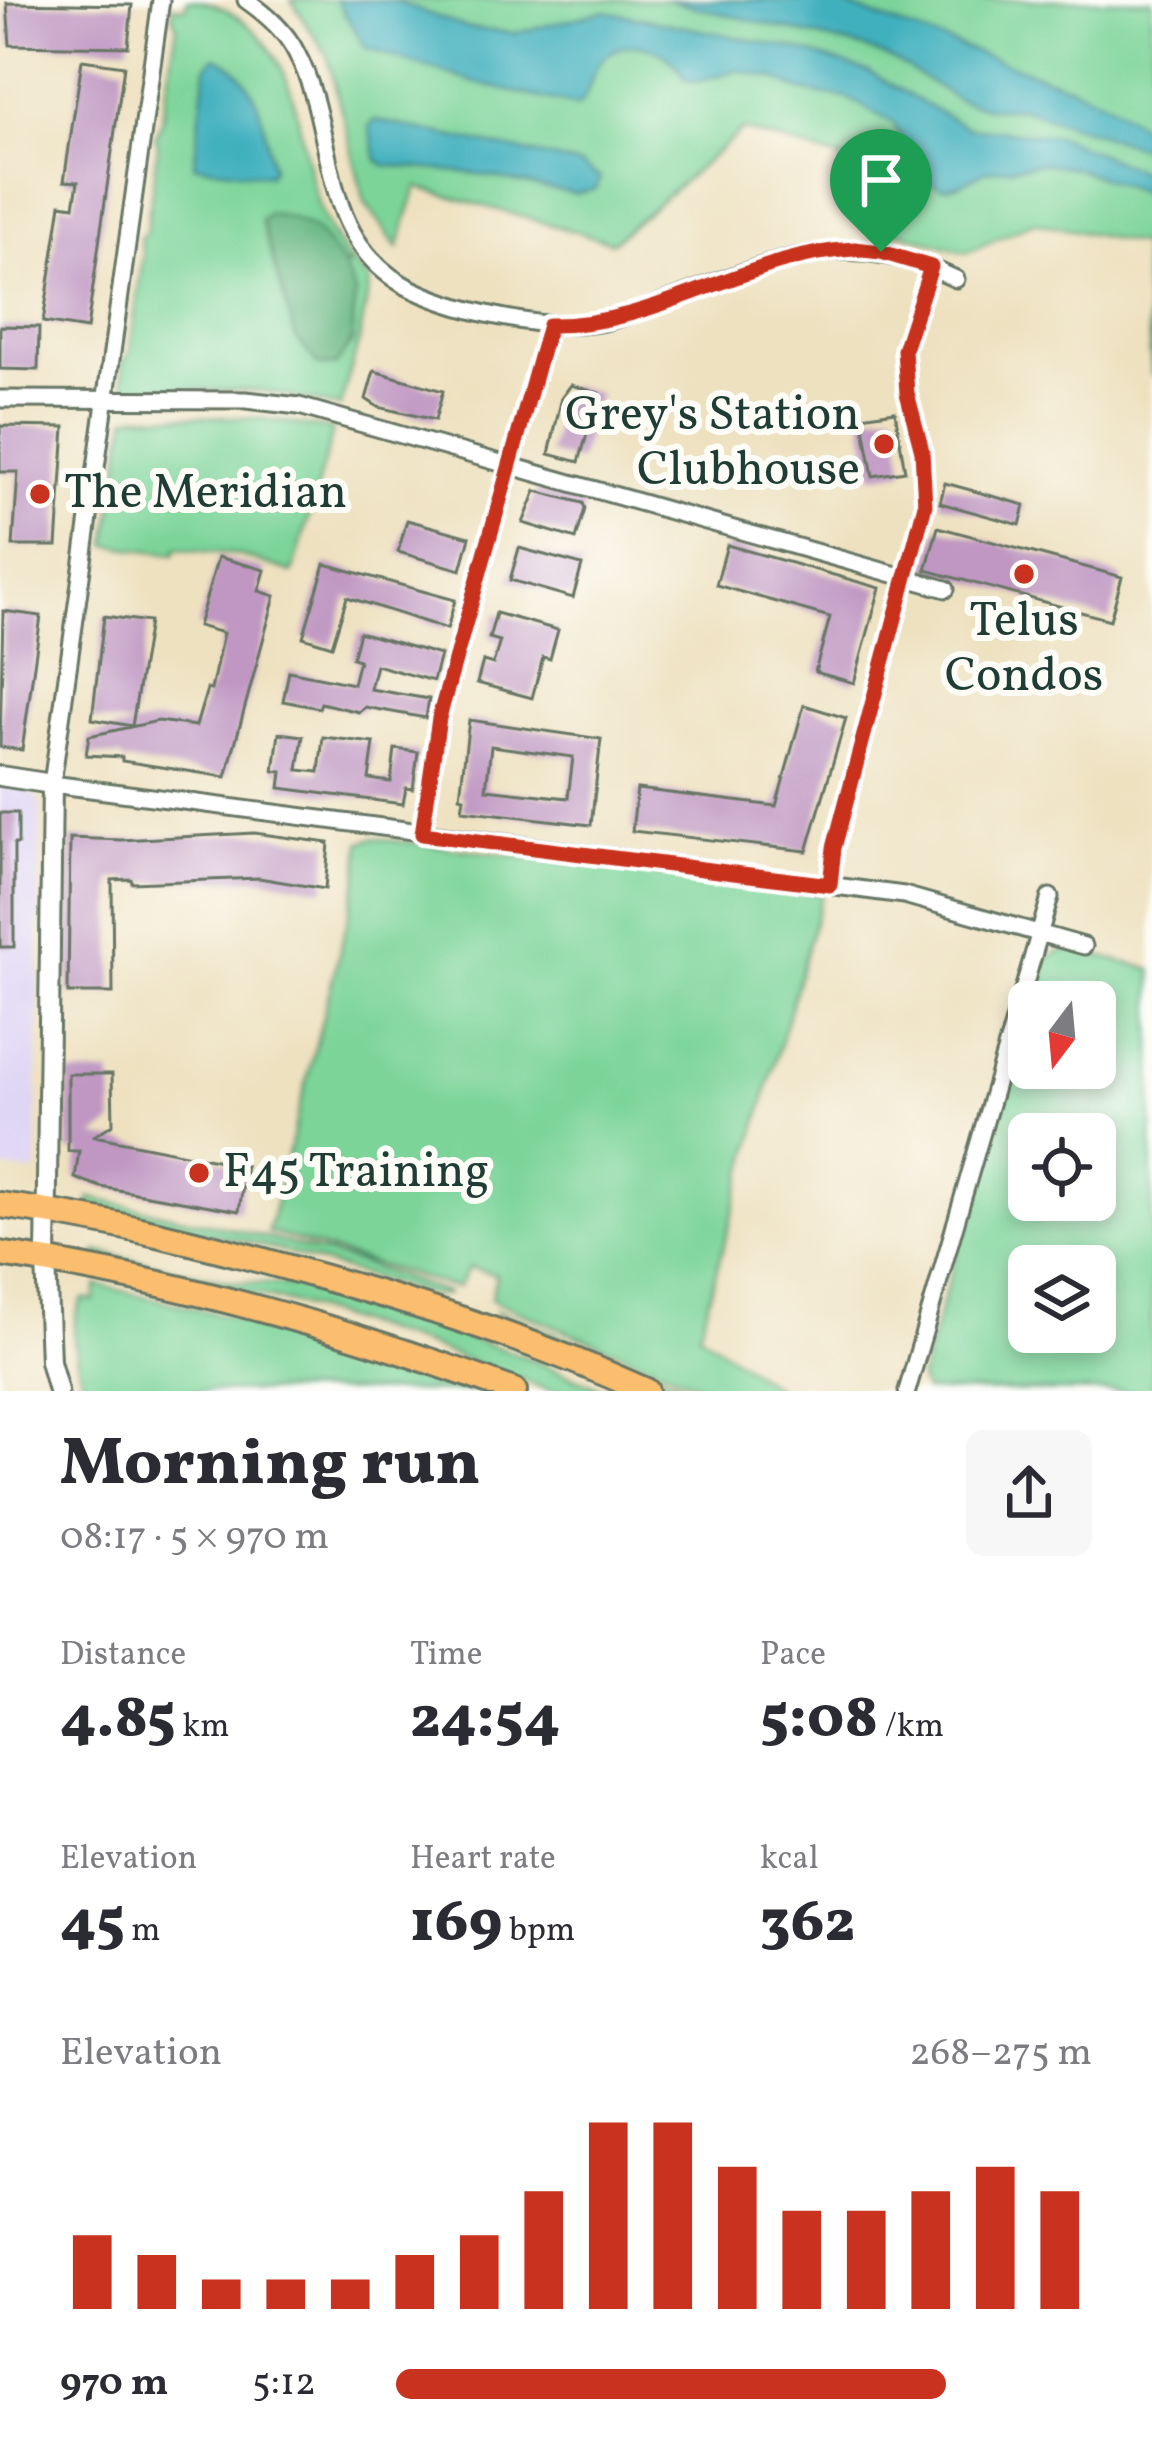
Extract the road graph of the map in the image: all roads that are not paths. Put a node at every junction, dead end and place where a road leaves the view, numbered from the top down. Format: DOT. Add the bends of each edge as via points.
graph roads {
  1 [pos="161,0"];
  2 [pos="246,0"];
  3 [pos="931,267"];
  4 [pos="956,279"];
  5 [pos="549,325"];
  6 [pos="0,398"];
  7 [pos="106,400"];
  8 [pos="510,464"];
  9 [pos="907,577"];
  10 [pos="946,589"];
  11 [pos="0,776"];
  12 [pos="52,784"];
  13 [pos="422,834"];
  14 [pos="830,885"];
  15 [pos="1050,897"];
  16 [pos="1039,933"];
  17 [pos="1084,946"];
  18 [pos="0,1204"];
  19 [pos="47,1212"];
  20 [pos="0,1254"];
  21 [pos="46,1262"];
  22 [pos="58,1391"];
  23 [pos="514,1391"];
  24 [pos="646,1391"];
  25 [pos="907,1391"];
  1 -- 7 [label="street"];
  2 -- 5 [label="street" via="294,47 340,208 378,264 432,296"];
  3 -- 4 [label="street"];
  3 -- 5 [label="street" via="867,250 806,253 602,323"];
  3 -- 9 [label="street" via="904,350 926,477"];
  5 -- 8 [label="street"];
  6 -- 7 [label="street"];
  7 -- 8 [label="street" via="299,406"];
  7 -- 12 [label="street"];
  8 -- 9 [label="street"];
  8 -- 13 [label="street" via="439,718"];
  9 -- 10 [label="street"];
  9 -- 14 [label="street"];
  11 -- 12 [label="street"];
  12 -- 13 [label="street"];
  12 -- 19 [label="street"];
  13 -- 14 [label="street"];
  14 -- 16 [label="street" via="925,900"];
  15 -- 16 [label="street"];
  16 -- 17 [label="street"];
  16 -- 25 [label="street"];
  18 -- 19 [label="main road"];
  19 -- 21 [label="street"];
  19 -- 24 [label="main road" via="388,1295"];
  20 -- 21 [label="main road"];
  21 -- 22 [label="street" via="47,1338"];
  21 -- 23 [label="main road" via="301,1320"];
}
